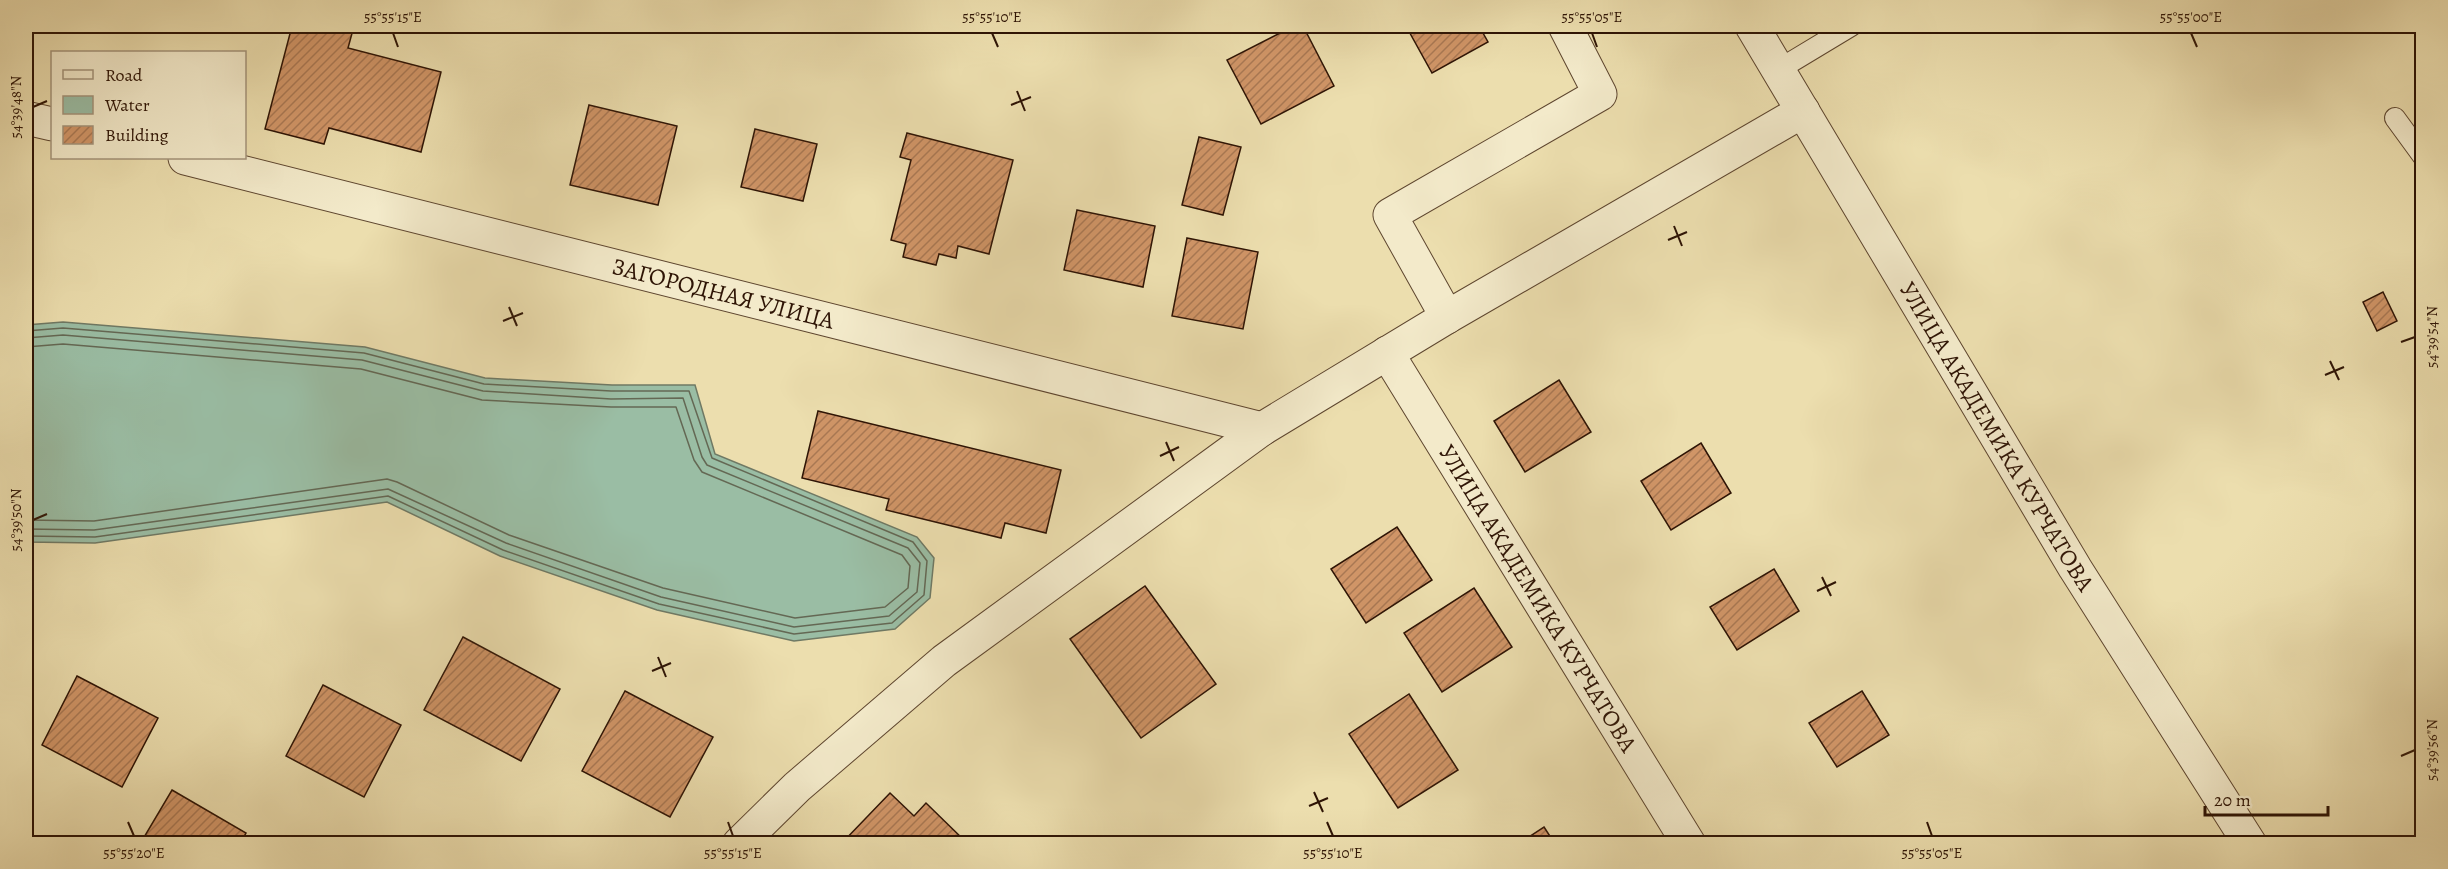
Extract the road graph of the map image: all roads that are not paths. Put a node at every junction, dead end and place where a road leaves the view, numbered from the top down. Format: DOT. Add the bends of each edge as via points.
graph roads {
  1 [pos="1565,26"];
  2 [pos="1752,26"];
  3 [pos="1851,26"];
  4 [pos="1778,70"];
  5 [pos="1803,111"];
  6 [pos="26,118"];
  7 [pos="2395,118"];
  8 [pos="51,124"];
  9 [pos="2422,155"];
  10 [pos="190,159"];
  11 [pos="1447,317"];
  12 [pos="1387,353"];
  13 [pos="1262,429"];
  14 [pos="739,843"];
  15 [pos="1689,843"];
  16 [pos="2250,843"];
  1 -- 11 [label="street" via="1600,94 1390,215"];
  2 -- 4 [label="street, УЛИЦА АКАДЕМИКА КУРЧАТОВА"];
  3 -- 4 [label="lane"];
  4 -- 5 [label="street, УЛИЦА АКАДЕМИКА КУРЧАТОВА"];
  5 -- 11 [label="street"];
  5 -- 16 [label="street, УЛИЦА АКАДЕМИКА КУРЧАТОВА" via="2074,568"];
  6 -- 8 [label="street"];
  7 -- 9 [label="lane"];
  10 -- 13 [label="street, ЗАГОРОДНАЯ УЛИЦА"];
  11 -- 12 [label="street"];
  12 -- 13 [label="street"];
  12 -- 15 [label="street, УЛИЦА АКАДЕМИКА КУРЧАТОВА"];
  13 -- 14 [label="street" via="944,661 797,787"];
}
